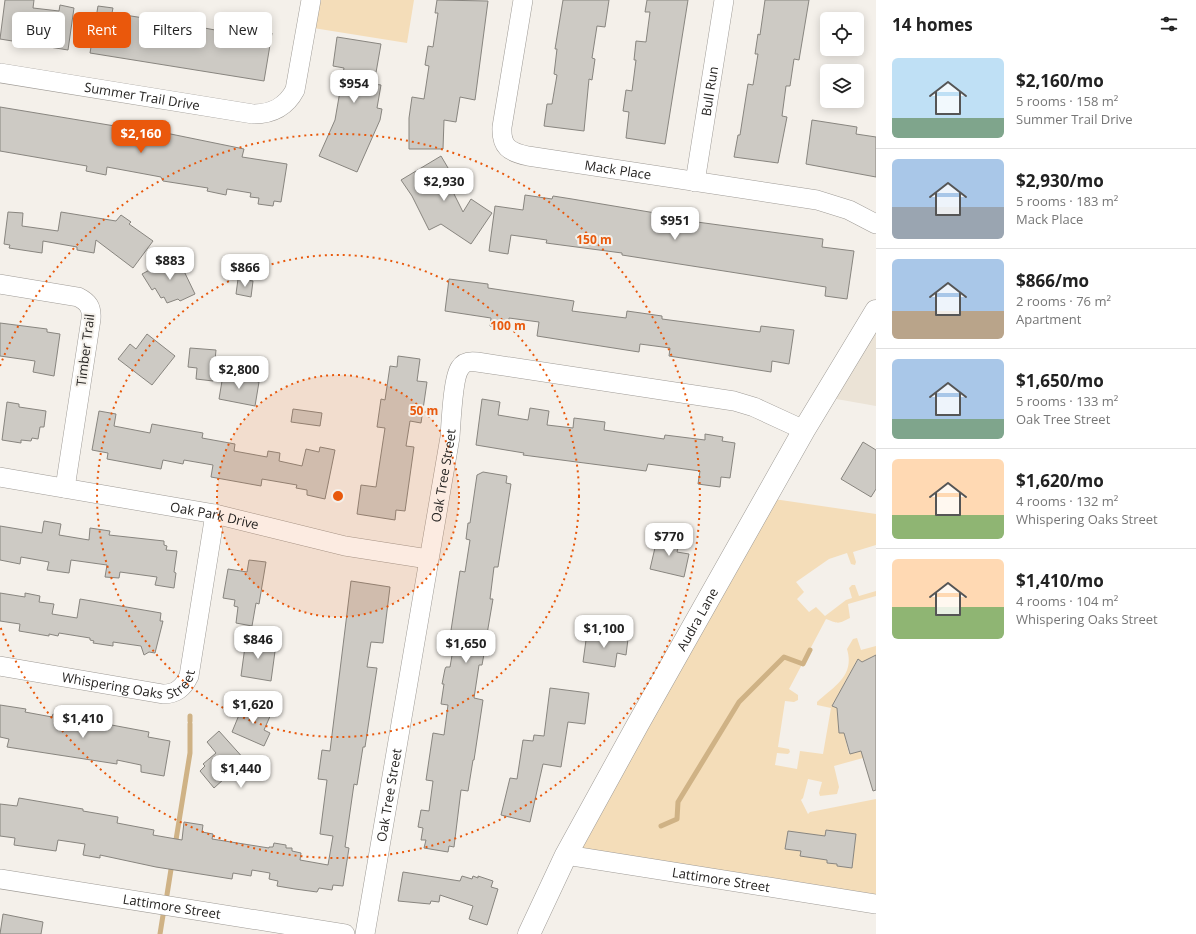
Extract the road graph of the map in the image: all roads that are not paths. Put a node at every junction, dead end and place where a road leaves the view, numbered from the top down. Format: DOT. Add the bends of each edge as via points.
graph roads {
  1 [pos="311,0"];
  2 [pos="523,0"];
  3 [pos="724,0"];
  4 [pos="0,73"];
  5 [pos="695,182"];
  6 [pos="876,224"];
  7 [pos="0,284"];
  8 [pos="876,311"];
  9 [pos="804,430"];
  10 [pos="0,478"];
  11 [pos="65,488"];
  12 [pos="215,514"];
  13 [pos="428,559"];
  14 [pos="0,666"];
  15 [pos="566,855"];
  16 [pos="0,879"];
  17 [pos="876,904"];
  18 [pos="345,934"];
  19 [pos="365,934"];
  20 [pos="529,934"];
  1 -- 4 [label="street, Summer Trail Drive" via="298,84 282,107 269,113 253,114"];
  2 -- 5 [label="street, Mack Place" via="502,127 502,139 506,147 521,155"];
  3 -- 5 [label="street, Bull Run"];
  5 -- 6 [label="street, Mack Place" via="817,200 849,210"];
  7 -- 11 [label="street, Timber Trail" via="78,297 90,308 91,319"];
  8 -- 9 [label="street, Audra Lane"];
  9 -- 13 [label="street, Oak Tree Street" via="754,407 734,401 483,362 467,362 458,372 450,437"];
  9 -- 15 [label="street, Audra Lane"];
  10 -- 11 [label="street, Oak Park Drive"];
  11 -- 12 [label="street, Oak Park Drive"];
  12 -- 13 [label="street, Oak Park Drive" via="345,546"];
  12 -- 14 [label="street, Whispering Oaks Street" via="189,676 180,689 163,694"];
  13 -- 19 [label="street, Oak Tree Street"];
  15 -- 17 [label="street, Lattimore Street"];
  15 -- 20 [label="street, Audra Lane"];
  16 -- 18 [label="street, Lattimore Street"];
}
